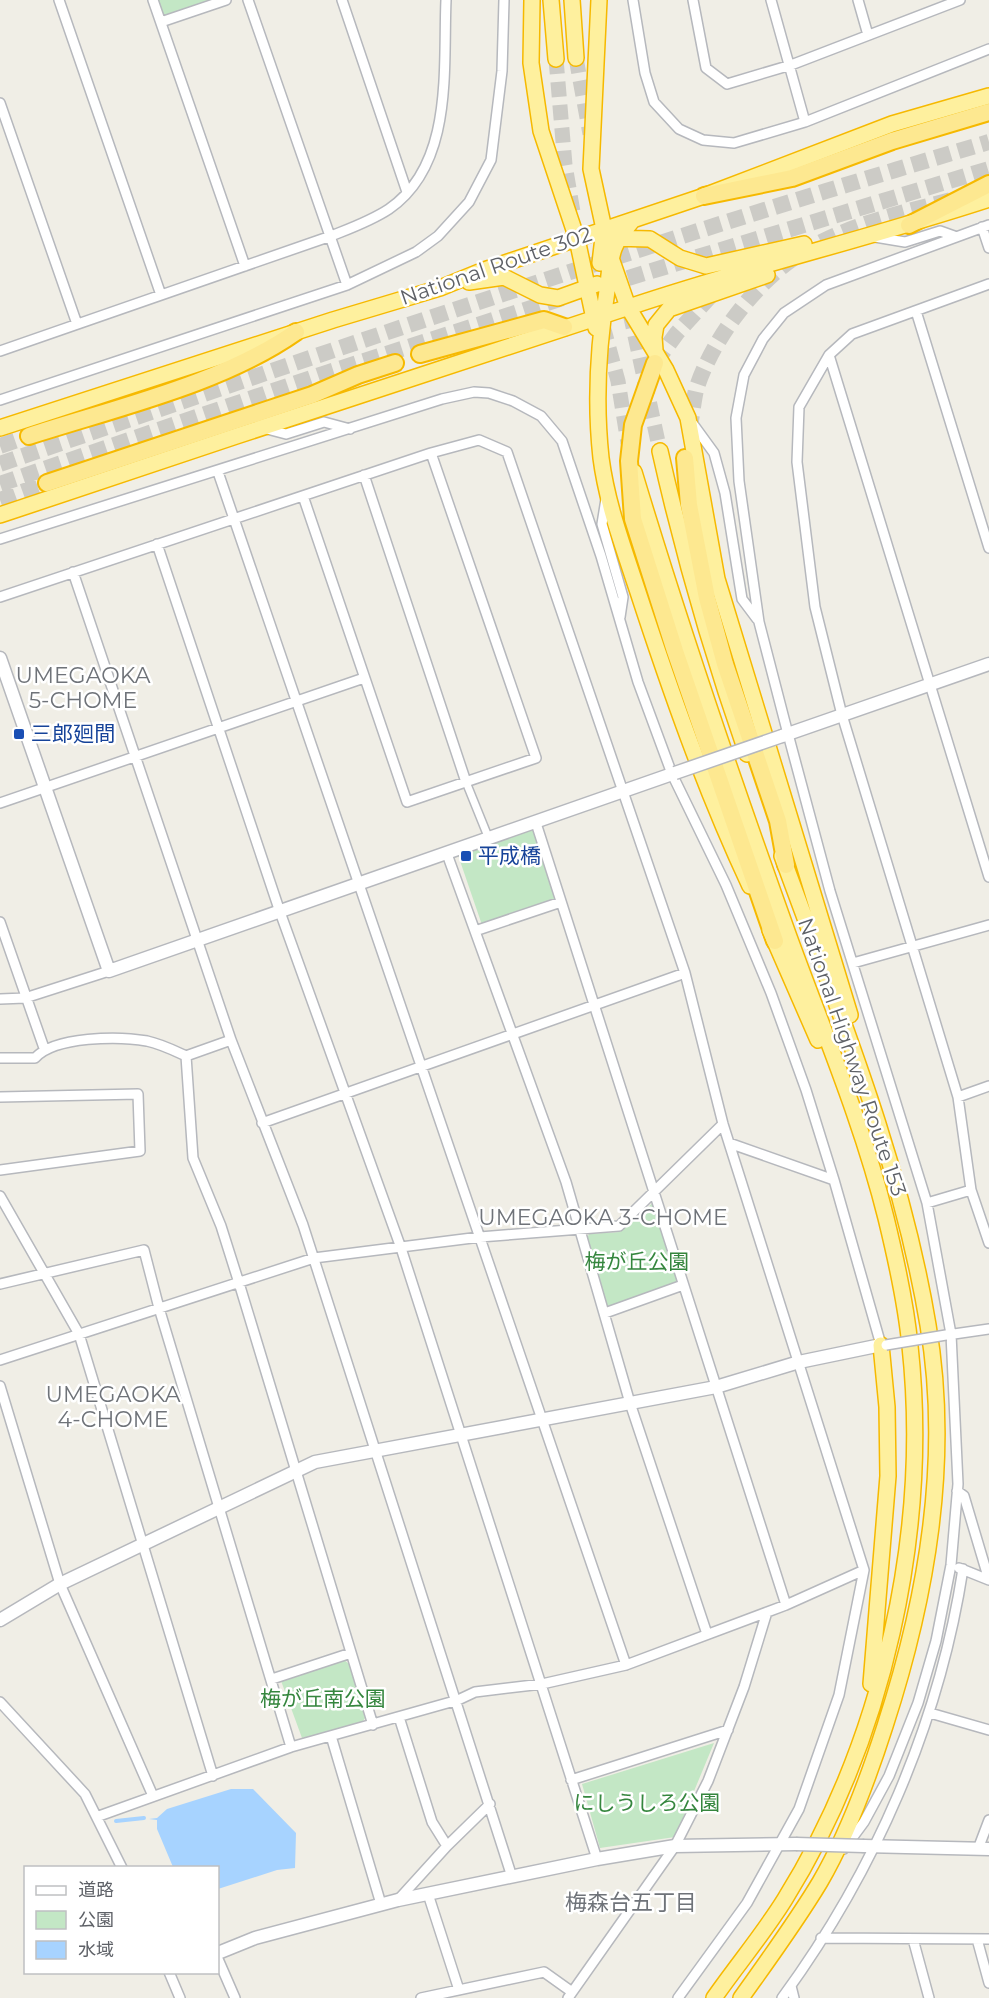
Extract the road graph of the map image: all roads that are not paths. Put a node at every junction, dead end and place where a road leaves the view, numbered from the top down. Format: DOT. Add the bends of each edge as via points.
graph roads {
  1 [pos="59,0"];
  2 [pos="153,0"];
  3 [pos="226,0"];
  4 [pos="248,0"];
  5 [pos="342,0"];
  6 [pos="446,0"];
  7 [pos="504,0"];
  8 [pos="532,0"];
  9 [pos="551,0"];
  10 [pos="572,0"];
  11 [pos="599,0"];
  12 [pos="633,0"];
  13 [pos="693,0"];
  14 [pos="771,0"];
  15 [pos="858,0"];
  16 [pos="960,0"];
  17 [pos="944,3"];
  18 [pos="161,22"];
  19 [pos="868,35"];
  20 [pos="989,49"];
  21 [pos="576,57"];
  22 [pos="556,59"];
  23 [pos="791,65"];
  24 [pos="989,96"];
  25 [pos="0,102"];
  26 [pos="989,112"];
  27 [pos="805,122"];
  28 [pos="989,184"];
  29 [pos="407,192"];
  30 [pos="704,196"];
  31 [pos="989,199"];
  32 [pos="909,225"];
  33 [pos="986,226"];
  34 [pos="609,235"];
  35 [pos="331,236"];
  36 [pos="954,236"];
  37 [pos="869,238"];
  38 [pos="577,239"];
  39 [pos="989,248"];
  40 [pos="814,251"];
  41 [pos="609,256"];
  42 [pos="245,266"];
  43 [pos="989,284"];
  44 [pos="347,285"];
  45 [pos="598,287"];
  46 [pos="440,288"];
  47 [pos="161,295"];
  48 [pos="628,307"];
  49 [pos="916,311"];
  50 [pos="597,316"];
  51 [pos="77,324"];
  52 [pos="571,325"];
  53 [pos="296,332"];
  54 [pos="0,351"];
  55 [pos="420,354"];
  56 [pos="829,355"];
  57 [pos="656,358"];
  58 [pos="397,362"];
  59 [pos="0,400"];
  60 [pos="688,418"];
  61 [pos="258,427"];
  62 [pos="0,428"];
  63 [pos="350,429"];
  64 [pos="29,436"];
  65 [pos="660,451"];
  66 [pos="431,453"];
  67 [pos="685,458"];
  68 [pos="630,461"];
  69 [pos="219,472"];
  70 [pos="364,475"];
  71 [pos="46,483"];
  72 [pos="607,489"];
  73 [pos="303,496"];
  74 [pos="0,515"];
  75 [pos="234,519"];
  76 [pos="0,539"];
  77 [pos="157,544"];
  78 [pos="989,548"];
  79 [pos="73,572"];
  80 [pos="0,597"];
  81 [pos="619,619"];
  82 [pos="759,622"];
  83 [pos="0,658"];
  84 [pos="989,664"];
  85 [pos="364,678"];
  86 [pos="929,685"];
  87 [pos="297,701"];
  88 [pos="842,715"];
  89 [pos="218,728"];
  90 [pos="785,735"];
  91 [pos="134,757"];
  92 [pos="674,774"];
  93 [pos="466,782"];
  94 [pos="45,787"];
  95 [pos="625,791"];
  96 [pos="0,803"];
  97 [pos="536,823"];
  98 [pos="489,839"];
  99 [pos="447,854"];
  100 [pos="786,865"];
  101 [pos="989,877"];
  102 [pos="359,885"];
  103 [pos="561,902"];
  104 [pos="280,912"];
  105 [pos="0,922"];
  106 [pos="989,926"];
  107 [pos="475,931"];
  108 [pos="197,941"];
  109 [pos="775,941"];
  110 [pos="912,945"];
  111 [pos="853,963"];
  112 [pos="109,971"];
  113 [pos="685,973"];
  114 [pos="25,998"];
  115 [pos="0,999"];
  116 [pos="594,1005"];
  117 [pos="512,1034"];
  118 [pos="231,1040"];
  119 [pos="44,1048"];
  120 [pos="186,1056"];
  121 [pos="0,1058"];
  122 [pos="422,1066"];
  123 [pos="860,1066"];
  124 [pos="840,1079"];
  125 [pos="989,1086"];
  126 [pos="344,1094"];
  127 [pos="0,1097"];
  128 [pos="958,1097"];
  129 [pos="262,1123"];
  130 [pos="723,1124"];
  131 [pos="729,1143"];
  132 [pos="0,1170"];
  133 [pos="834,1180"];
  134 [pos="971,1190"];
  135 [pos="653,1191"];
  136 [pos="0,1196"];
  137 [pos="927,1203"];
  138 [pos="581,1230"];
  139 [pos="480,1237"];
  140 [pos="989,1243"];
  141 [pos="401,1248"];
  142 [pos="314,1258"];
  143 [pos="43,1272"];
  144 [pos="239,1283"];
  145 [pos="0,1284"];
  146 [pos="683,1285"];
  147 [pos="159,1308"];
  148 [pos="605,1313"];
  149 [pos="989,1329"];
  150 [pos="79,1334"];
  151 [pos="949,1335"];
  152 [pos="883,1345"];
  153 [pos="0,1360"];
  154 [pos="799,1362"];
  155 [pos="0,1387"];
  156 [pos="716,1387"];
  157 [pos="630,1403"];
  158 [pos="542,1421"];
  159 [pos="462,1436"];
  160 [pos="375,1451"];
  161 [pos="296,1470"];
  162 [pos="957,1491"];
  163 [pos="220,1508"];
  164 [pos="144,1545"];
  165 [pos="951,1565"];
  166 [pos="963,1569"];
  167 [pos="864,1570"];
  168 [pos="989,1580"];
  169 [pos="60,1584"];
  170 [pos="786,1605"];
  171 [pos="767,1612"];
  172 [pos="0,1620"];
  173 [pos="708,1635"];
  174 [pos="351,1653"];
  175 [pos="626,1665"];
  176 [pos="272,1679"];
  177 [pos="542,1684"];
  178 [pos="458,1700"];
  179 [pos="0,1702"];
  180 [pos="930,1713"];
  181 [pos="870,1714"];
  182 [pos="399,1717"];
  183 [pos="373,1725"];
  184 [pos="728,1730"];
  185 [pos="989,1730"];
  186 [pos="331,1736"];
  187 [pos="291,1747"];
  188 [pos="213,1776"];
  189 [pos="571,1780"];
  190 [pos="153,1796"];
  191 [pos="490,1804"];
  192 [pos="99,1816"];
  193 [pos="989,1820"];
  194 [pos="780,1845"];
  195 [pos="877,1845"];
  196 [pos="447,1846"];
  197 [pos="675,1846"];
  198 [pos="984,1849"];
  199 [pos="597,1859"];
  200 [pos="121,1866"];
  201 [pos="512,1877"];
  202 [pos="819,1883"];
  203 [pos="428,1894"];
  204 [pos="398,1900"];
  205 [pos="381,1904"];
  206 [pos="821,1938"];
  207 [pos="913,1939"];
  208 [pos="977,1939"];
  209 [pos="989,1939"];
  210 [pos="219,1953"];
  211 [pos="219,1961"];
  212 [pos="170,1974"];
  213 [pos="989,1983"];
  214 [pos="791,1986"];
  215 [pos="459,1990"];
  216 [pos="570,1995"];
  217 [pos="180,1998"];
  218 [pos="235,1998"];
  219 [pos="421,1998"];
  220 [pos="678,1998"];
  221 [pos="714,1998"];
  222 [pos="741,1998"];
  223 [pos="782,1998"];
  224 [pos="794,1998"];
  225 [pos="928,1998"];
  1 -- 47 [label="street"];
  2 -- 18 [label="street"];
  3 -- 18 [label="street"];
  4 -- 35 [label="street"];
  5 -- 29 [label="street"];
  6 -- 29 [label="street" via="441,119 421,177"];
  7 -- 44 [label="street" via="502,71 490,160 469,202 438,236 416,252"];
  8 -- 38 [label="highway" via="531,63 541,131"];
  9 -- 22 [label="highway"];
  10 -- 21 [label="highway"];
  11 -- 34 [label="highway" via="591,170"];
  12 -- 27 [label="street" via="654,102 679,129 703,140 734,143"];
  13 -- 23 [label="street" via="706,68 727,84"];
  14 -- 23 [label="street"];
  15 -- 19 [label="street"];
  16 -- 17 [label="street"];
  17 -- 19 [label="street"];
  18 -- 42 [label="street"];
  19 -- 23 [label="street"];
  20 -- 27 [label="street"];
  23 -- 27 [label="street"];
  24 -- 30 [label="highway, National Route 302" via="892,124"];
  25 -- 51 [label="street"];
  26 -- 30 [label="highway" via="892,141 792,178"];
  28 -- 32 [label="highway"];
  29 -- 35 [label="street" via="380,214"];
  30 -- 34 [label="highway, National Route 302" via="632,221"];
  31 -- 32 [label="highway"];
  32 -- 37 [label="highway"];
  33 -- 36 [label="street"];
  33 -- 39 [label="street"];
  34 -- 37 [label="highway" via="650,239 680,258 706,266 822,240"];
  34 -- 38 [label="highway, National Route 302"];
  34 -- 41 [label="highway"];
  34 -- 45 [label="highway"];
  35 -- 42 [label="street"];
  35 -- 44 [label="street"];
  36 -- 37 [label="street" via="940,231 905,242"];
  36 -- 82 [label="street" via="804,297 784,313 763,339 744,375 736,418 739,481"];
  37 -- 40 [label="highway"];
  38 -- 45 [label="highway"];
  38 -- 46 [label="highway, National Route 302"];
  40 -- 48 [label="highway"];
  40 -- 57 [label="highway" via="789,268 669,309 656,325"];
  41 -- 45 [label="highway"];
  41 -- 48 [label="highway"];
  42 -- 47 [label="street"];
  43 -- 49 [label="street"];
  44 -- 59 [label="street"];
  45 -- 46 [label="highway" via="558,298 540,295 504,277"];
  45 -- 48 [label="highway"];
  45 -- 50 [label="highway"];
  46 -- 53 [label="highway, National Route 302"];
  47 -- 51 [label="street"];
  48 -- 50 [label="highway"];
  48 -- 57 [label="highway"];
  49 -- 56 [label="street" via="852,334"];
  49 -- 78 [label="street"];
  50 -- 52 [label="highway"];
  50 -- 72 [label="highway" via="600,438"];
  51 -- 54 [label="street"];
  52 -- 55 [label="highway" via="544,320"];
  52 -- 61 [label="highway"];
  53 -- 62 [label="highway, National Route 302"];
  53 -- 64 [label="highway" via="267,352 207,378"];
  56 -- 86 [label="street"];
  56 -- 88 [label="street" via="799,407 797,462 815,607"];
  57 -- 60 [label="highway"];
  57 -- 109 [label="highway" via="633,425 629,461 633,519"];
  58 -- 71 [label="highway" via="312,395"];
  60 -- 82 [label="street" via="714,453 725,493 742,599"];
  60 -- 123 [label="highway" via="717,579 849,1010"];
  61 -- 63 [label="street" via="286,434 324,422"];
  61 -- 74 [label="highway"];
  63 -- 69 [label="street"];
  63 -- 81 [label="street" via="474,392 513,400 540,416 562,441"];
  65 -- 100 [label="highway, National Highway Route 153" via="680,540 723,685"];
  66 -- 70 [label="street"];
  66 -- 93 [label="street" via="536,758"];
  66 -- 95 [label="street" via="479,440 507,452"];
  67 -- 100 [label="highway" via="687,495 707,597 725,664 778,821"];
  68 -- 124 [label="highway, National Highway Route 153" via="685,641"];
  69 -- 75 [label="street"];
  69 -- 76 [label="street"];
  70 -- 73 [label="street"];
  70 -- 93 [label="street"];
  72 -- 81 [label="street" via="602,524 623,597"];
  72 -- 109 [label="highway" via="620,541 696,759 720,822"];
  73 -- 75 [label="street"];
  73 -- 85 [label="street"];
  75 -- 77 [label="street"];
  75 -- 87 [label="street"];
  77 -- 79 [label="street"];
  77 -- 89 [label="street"];
  79 -- 80 [label="street"];
  79 -- 91 [label="street"];
  81 -- 92 [label="street"];
  82 -- 90 [label="street"];
  83 -- 94 [label="street"];
  84 -- 86 [label="street"];
  85 -- 87 [label="street"];
  85 -- 93 [label="street" via="407,802"];
  86 -- 88 [label="street"];
  86 -- 101 [label="street"];
  87 -- 89 [label="street"];
  87 -- 102 [label="street"];
  88 -- 90 [label="street"];
  88 -- 110 [label="street"];
  89 -- 91 [label="street"];
  89 -- 104 [label="street"];
  90 -- 92 [label="street, bridge"];
  90 -- 111 [label="street"];
  91 -- 94 [label="street"];
  91 -- 108 [label="street"];
  92 -- 95 [label="street"];
  92 -- 133 [label="street" via="771,993"];
  93 -- 98 [label="street"];
  94 -- 96 [label="street"];
  94 -- 112 [label="street"];
  95 -- 97 [label="street"];
  95 -- 113 [label="street"];
  97 -- 98 [label="street"];
  97 -- 103 [label="street"];
  98 -- 99 [label="street"];
  99 -- 102 [label="street"];
  99 -- 107 [label="street"];
  100 -- 123 [label="highway, National Highway Route 153"];
  102 -- 104 [label="street"];
  102 -- 122 [label="street"];
  103 -- 107 [label="street"];
  103 -- 116 [label="street"];
  104 -- 108 [label="street"];
  104 -- 126 [label="street"];
  105 -- 114 [label="street"];
  106 -- 110 [label="street"];
  107 -- 117 [label="street"];
  108 -- 112 [label="street"];
  108 -- 118 [label="street"];
  109 -- 124 [label="highway" via="812,1030"];
  110 -- 111 [label="street"];
  110 -- 128 [label="street"];
  111 -- 137 [label="street"];
  112 -- 114 [label="street"];
  113 -- 116 [label="street"];
  113 -- 130 [label="street"];
  114 -- 115 [label="street"];
  114 -- 119 [label="street"];
  116 -- 117 [label="street"];
  116 -- 135 [label="street"];
  117 -- 122 [label="street"];
  117 -- 138 [label="street"];
  118 -- 120 [label="street"];
  118 -- 129 [label="street"];
  119 -- 120 [label="street" via="71,1041 145,1041 162,1044"];
  119 -- 121 [label="street" via="36,1058"];
  120 -- 144 [label="street" via="193,1158"];
  122 -- 126 [label="street"];
  122 -- 139 [label="street"];
  123 -- 202 [label="highway, National Highway Route 153" via="901,1200 929,1326 936,1462 927,1566 911,1644 871,1771"];
  124 -- 181 [label="highway, National Highway Route 153" via="860,1127 886,1218 910,1344 914,1418 913,1502 905,1572"];
  125 -- 128 [label="street"];
  126 -- 129 [label="street"];
  126 -- 141 [label="street"];
  127 -- 132 [label="street" via="138,1094 140,1151"];
  128 -- 134 [label="street"];
  129 -- 142 [label="street"];
  130 -- 131 [label="street"];
  130 -- 135 [label="street"];
  131 -- 133 [label="street"];
  131 -- 154 [label="street"];
  133 -- 152 [label="street"];
  134 -- 137 [label="street"];
  134 -- 140 [label="street"];
  135 -- 138 [label="street" via="619,1226"];
  135 -- 146 [label="street"];
  136 -- 143 [label="street"];
  137 -- 151 [label="street"];
  138 -- 139 [label="street"];
  138 -- 148 [label="street"];
  139 -- 141 [label="street"];
  139 -- 158 [label="street"];
  141 -- 142 [label="street"];
  141 -- 159 [label="street"];
  142 -- 144 [label="street"];
  142 -- 160 [label="street"];
  143 -- 145 [label="street"];
  143 -- 147 [label="street" via="144,1250"];
  143 -- 150 [label="street"];
  144 -- 147 [label="street"];
  144 -- 161 [label="street"];
  146 -- 148 [label="street"];
  146 -- 156 [label="street"];
  147 -- 150 [label="street"];
  147 -- 163 [label="street"];
  148 -- 157 [label="street"];
  149 -- 151 [label="street"];
  150 -- 153 [label="street"];
  150 -- 164 [label="street"];
  151 -- 152 [label="street, bridge"];
  151 -- 162 [label="street"];
  152 -- 154 [label="street"];
  152 -- 181 [label="highway" via="888,1476"];
  154 -- 156 [label="street"];
  154 -- 167 [label="street"];
  155 -- 169 [label="street"];
  156 -- 157 [label="street"];
  156 -- 170 [label="street"];
  157 -- 158 [label="street"];
  157 -- 173 [label="street"];
  158 -- 159 [label="street"];
  158 -- 175 [label="street"];
  159 -- 160 [label="street"];
  159 -- 177 [label="street"];
  160 -- 161 [label="street" via="315,1462"];
  160 -- 178 [label="street"];
  161 -- 163 [label="street"];
  161 -- 174 [label="street"];
  162 -- 165 [label="street"];
  162 -- 168 [label="street" via="964,1496"];
  163 -- 164 [label="street"];
  163 -- 176 [label="street"];
  164 -- 169 [label="street"];
  164 -- 188 [label="street"];
  165 -- 166 [label="street"];
  165 -- 202 [label="street" via="933,1652 889,1776 864,1822"];
  166 -- 168 [label="street"];
  166 -- 180 [label="street" via="943,1670"];
  167 -- 170 [label="street"];
  167 -- 194 [label="street" via="839,1695 799,1809"];
  169 -- 172 [label="street"];
  169 -- 190 [label="street"];
  170 -- 171 [label="street"];
  171 -- 173 [label="street"];
  171 -- 184 [label="street"];
  173 -- 175 [label="street"];
  174 -- 176 [label="street"];
  174 -- 183 [label="street"];
  175 -- 177 [label="street"];
  176 -- 187 [label="street"];
  177 -- 178 [label="street" via="475,1692"];
  177 -- 189 [label="street"];
  178 -- 182 [label="street"];
  178 -- 191 [label="street"];
  179 -- 192 [label="street" via="62,1766"];
  180 -- 185 [label="street"];
  180 -- 195 [label="street"];
  181 -- 221 [label="highway, National Highway Route 153" via="822,1831 785,1899"];
  182 -- 183 [label="street"];
  182 -- 196 [label="street" via="432,1822"];
  183 -- 186 [label="street"];
  184 -- 189 [label="street"];
  184 -- 197 [label="street" via="708,1781"];
  186 -- 187 [label="street"];
  186 -- 205 [label="street"];
  187 -- 188 [label="street"];
  188 -- 190 [label="street"];
  189 -- 199 [label="street"];
  190 -- 192 [label="street"];
  191 -- 196 [label="street"];
  191 -- 201 [label="street"];
  192 -- 200 [label="street"];
  193 -- 198 [label="street"];
  194 -- 195 [label="street, bridge"];
  194 -- 197 [label="street"];
  194 -- 220 [label="street" via="747,1903"];
  195 -- 198 [label="street"];
  195 -- 206 [label="street"];
  196 -- 204 [label="street"];
  197 -- 199 [label="street"];
  197 -- 216 [label="street"];
  199 -- 201 [label="street"];
  201 -- 203 [label="street"];
  202 -- 222 [label="highway, National Highway Route 153"];
  203 -- 204 [label="street"];
  203 -- 215 [label="street"];
  204 -- 205 [label="street"];
  205 -- 210 [label="street" via="255,1938"];
  206 -- 207 [label="street"];
  206 -- 214 [label="street"];
  207 -- 208 [label="street"];
  207 -- 225 [label="street"];
  208 -- 209 [label="street"];
  208 -- 213 [label="street"];
  211 -- 218 [label="street"];
  212 -- 217 [label="street"];
  214 -- 223 [label="street"];
  214 -- 224 [label="street"];
  215 -- 216 [label="street" via="544,1972"];
  215 -- 219 [label="street"];
}
